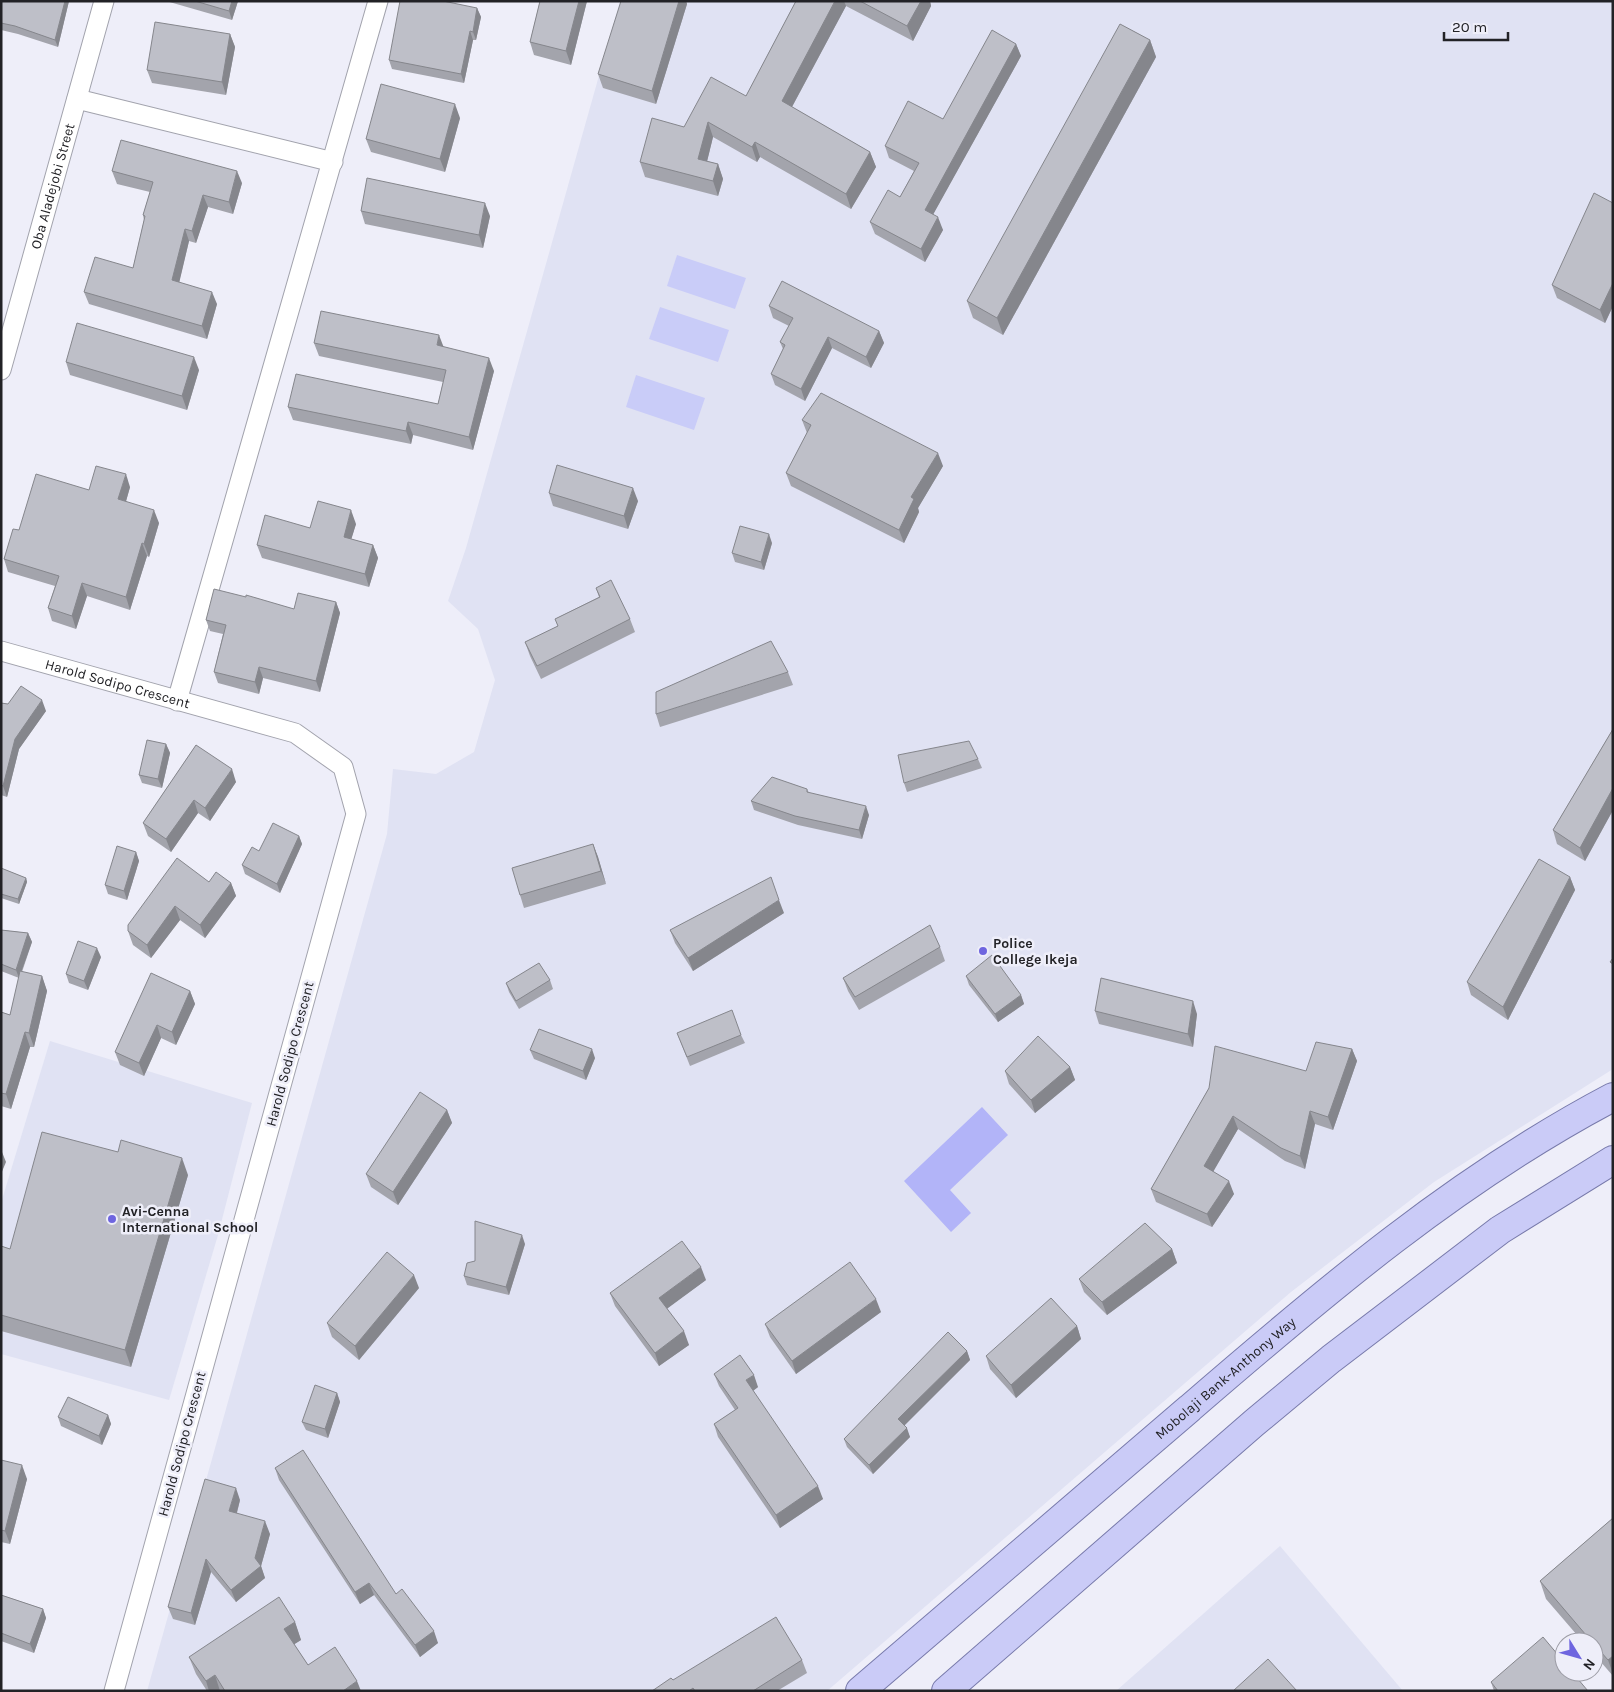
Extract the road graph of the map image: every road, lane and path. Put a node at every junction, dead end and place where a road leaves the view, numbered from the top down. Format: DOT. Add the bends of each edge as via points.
graph roads {
  1 [pos="104,1"];
  2 [pos="378,1"];
  3 [pos="76,99"];
  4 [pos="332,162"];
  5 [pos="1,370"];
  6 [pos="1,651"];
  7 [pos="177,701"];
  8 [pos="1613,1097"];
  9 [pos="1613,1160"];
  10 [pos="114,1691"];
  11 [pos="860,1691"];
  12 [pos="946,1691"];
  1 -- 3 [label="street, Oba Aladejobi Street"];
  2 -- 4 [label="street"];
  3 -- 4 [label="street"];
  3 -- 5 [label="street, Oba Aladejobi Street"];
  4 -- 7 [label="street"];
  6 -- 7 [label="street, Harold Sodipo Crescent"];
  7 -- 10 [label="street, Harold Sodipo Crescent" via="294,733 343,767 356,814"];
  8 -- 11 [label="main road, Mobolaji Bank-Anthony Way" via="1527,1146 1380,1248"];
  9 -- 12 [label="main road" via="1500,1230 1331,1359"];
}
